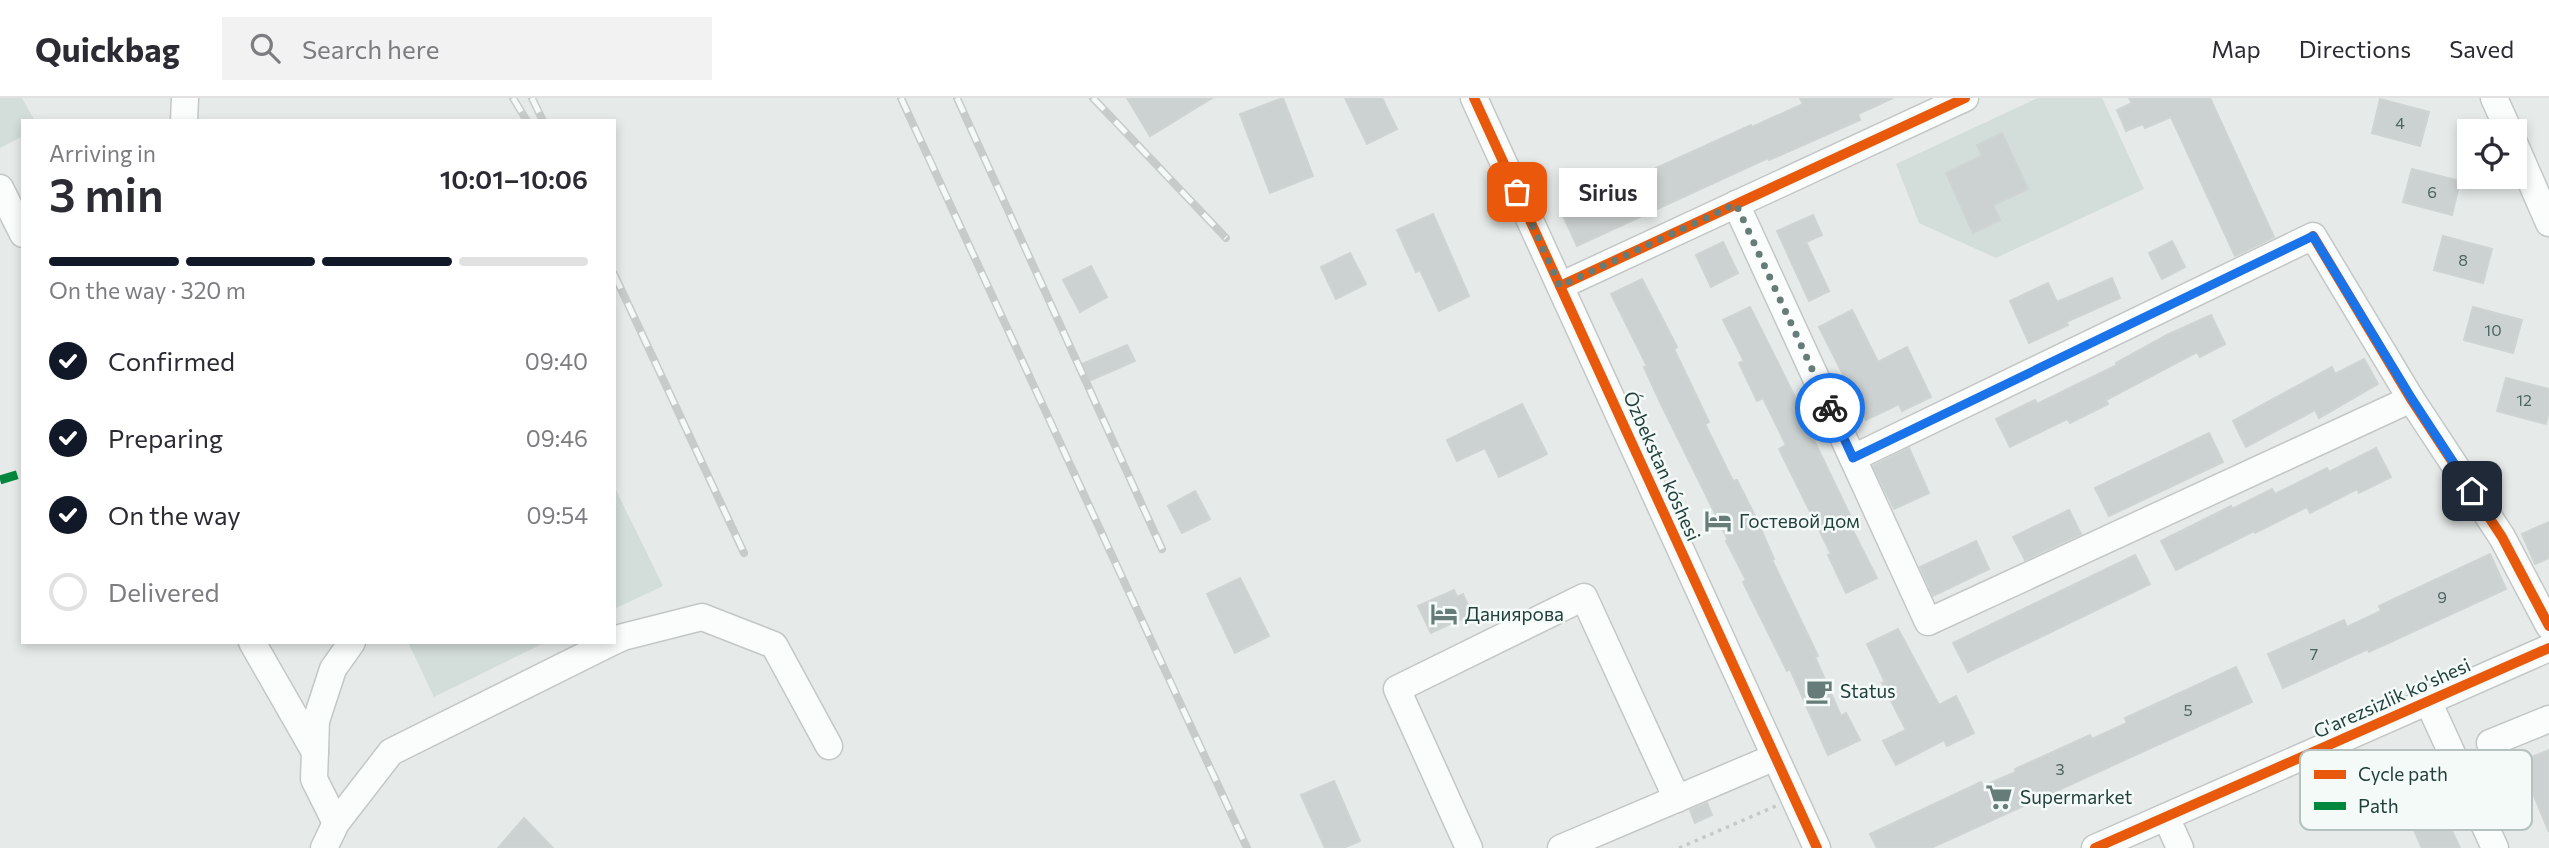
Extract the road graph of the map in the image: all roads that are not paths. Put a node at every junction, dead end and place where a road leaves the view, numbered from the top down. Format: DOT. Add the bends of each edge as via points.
graph roads {
  1 [pos="185,98"];
  2 [pos="1474,98"];
  3 [pos="1965,98"];
  4 [pos="2494,98"];
  5 [pos="1933,105"];
  6 [pos="184,119"];
  7 [pos="2504,119"];
  8 [pos="2527,173"];
  9 [pos="0,188"];
  10 [pos="1736,204"];
  11 [pos="2549,223"];
  12 [pos="21,230"];
  13 [pos="1560,286"];
  14 [pos="2412,399"];
  15 [pos="1853,458"];
  16 [pos="2549,626"];
  17 [pos="616,640"];
  18 [pos="253,644"];
  19 [pos="351,644"];
  20 [pos="609,644"];
  21 [pos="2549,648"];
  22 [pos="2428,701"];
  23 [pos="2549,719"];
  24 [pos="2490,743"];
  25 [pos="829,746"];
  26 [pos="2317,750"];
  27 [pos="2450,750"];
  28 [pos="315,752"];
  29 [pos="1775,757"];
  30 [pos="2300,758"];
  31 [pos="1676,799"];
  32 [pos="2166,817"];
  33 [pos="336,823"];
  34 [pos="2487,830"];
  35 [pos="324,848"];
  36 [pos="1469,848"];
  37 [pos="1561,848"];
  38 [pos="1816,848"];
  39 [pos="2095,848"];
  40 [pos="2180,848"];
  41 [pos="2495,848"];
  1 -- 6 [label="street"];
  2 -- 13 [label="street, Ózbekstan kóshesi"];
  3 -- 5 [label="street"];
  4 -- 7 [label="street"];
  5 -- 10 [label="street"];
  8 -- 11 [label="street"];
  9 -- 12 [label="street"];
  10 -- 13 [label="street"];
  10 -- 15 [label="street"];
  13 -- 29 [label="street, Ózbekstan kóshesi"];
  14 -- 15 [label="street" via="2313,236"];
  14 -- 15 [label="street" via="1928,622"];
  14 -- 16 [label="street" via="2502,537"];
  17 -- 25 [label="street" via="702,617 774,645"];
  18 -- 28 [label="street"];
  19 -- 28 [label="street" via="333,669 316,721"];
  20 -- 33 [label="street" via="391,752"];
  21 -- 22 [label="street, G'arezsizlik ko'shesi"];
  22 -- 26 [label="street, G'arezsizlik ko'shesi"];
  22 -- 27 [label="street"];
  23 -- 24 [label="street"];
  28 -- 33 [label="street" via="314,779"];
  29 -- 31 [label="street"];
  29 -- 38 [label="street, Ózbekstan kóshesi"];
  30 -- 32 [label="street, G'arezsizlik ko'shesi"];
  31 -- 36 [label="street" via="1584,597 1397,689"];
  31 -- 37 [label="street"];
  32 -- 39 [label="street, G'arezsizlik ko'shesi"];
  32 -- 40 [label="street"];
  33 -- 35 [label="street"];
  34 -- 41 [label="street"];
}
